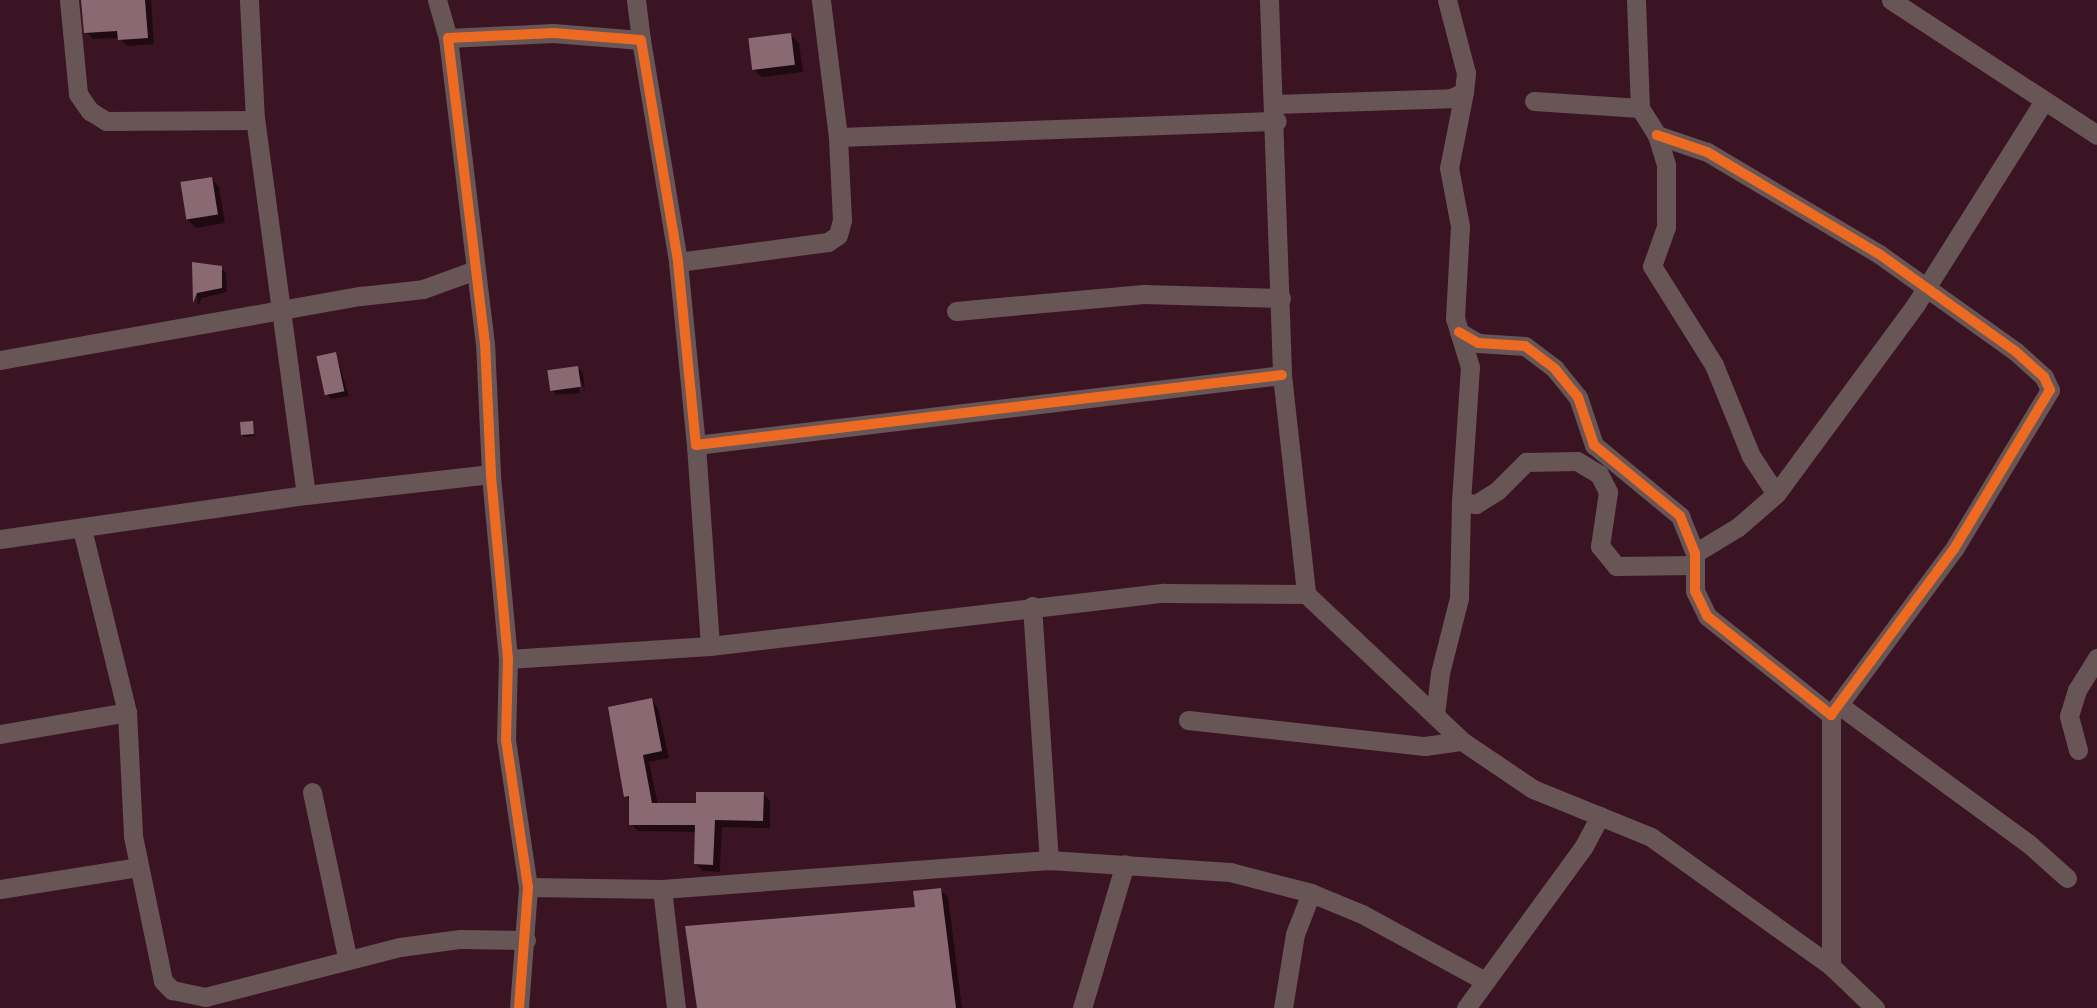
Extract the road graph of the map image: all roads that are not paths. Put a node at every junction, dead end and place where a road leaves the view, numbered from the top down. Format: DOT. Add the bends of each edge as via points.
graph roads {
  1 [pos="69,0"];
  2 [pos="249,0"];
  3 [pos="437,0"];
  4 [pos="636,0"];
  5 [pos="821,0"];
  6 [pos="1269,0"];
  7 [pos="1447,0"];
  8 [pos="1636,0"];
  9 [pos="1891,0"];
  10 [pos="448,38"];
  11 [pos="641,40"];
  12 [pos="1464,92"];
  13 [pos="1534,101"];
  14 [pos="2044,101"];
  15 [pos="1640,108"];
  16 [pos="1275,112"];
  17 [pos="255,120"];
  18 [pos="1657,135"];
  19 [pos="2097,135"];
  20 [pos="838,137"];
  21 [pos="678,262"];
  22 [pos="473,271"];
  23 [pos="1927,288"];
  24 [pos="1281,298"];
  25 [pos="956,311"];
  26 [pos="278,312"];
  27 [pos="1459,332"];
  28 [pos="0,360"];
  29 [pos="1282,376"];
  30 [pos="696,445"];
  31 [pos="491,474"];
  32 [pos="1776,494"];
  33 [pos="306,495"];
  34 [pos="1461,502"];
  35 [pos="82,529"];
  36 [pos="0,539"];
  37 [pos="1694,559"];
  38 [pos="1306,594"];
  39 [pos="1032,606"];
  40 [pos="710,646"];
  41 [pos="2097,658"];
  42 [pos="509,659"];
  43 [pos="1835,710"];
  44 [pos="127,712"];
  45 [pos="1436,715"];
  46 [pos="1188,720"];
  47 [pos="0,734"];
  48 [pos="1462,741"];
  49 [pos="2078,750"];
  50 [pos="312,792"];
  51 [pos="1600,816"];
  52 [pos="1049,860"];
  53 [pos="1125,864"];
  54 [pos="139,867"];
  55 [pos="2067,878"];
  56 [pos="528,887"];
  57 [pos="0,889"];
  58 [pos="662,889"];
  59 [pos="1311,893"];
  60 [pos="526,940"];
  61 [pos="347,957"];
  62 [pos="1831,966"];
  63 [pos="1485,981"];
  64 [pos="519,1008"];
  65 [pos="676,1008"];
  66 [pos="1082,1008"];
  67 [pos="1283,1008"];
  68 [pos="1466,1008"];
  69 [pos="1875,1008"];
  1 -- 17 [label="street" via="78,94 90,111 106,121"];
  2 -- 17 [label="street"];
  3 -- 10 [label="street"];
  4 -- 11 [label="street"];
  5 -- 20 [label="street"];
  6 -- 16 [label="street"];
  7 -- 12 [label="street" via="1466,73"];
  8 -- 15 [label="street"];
  9 -- 14 [label="street"];
  10 -- 11 [label="street" via="553,33"];
  10 -- 22 [label="street"];
  11 -- 21 [label="street"];
  12 -- 16 [label="street" via="1451,98"];
  12 -- 27 [label="street" via="1449,168 1460,226 1455,317"];
  13 -- 15 [label="street"];
  14 -- 19 [label="street"];
  14 -- 23 [label="street"];
  15 -- 18 [label="street"];
  16 -- 20 [label="street"];
  16 -- 24 [label="street"];
  17 -- 26 [label="street"];
  18 -- 23 [label="street" via="1707,152 1787,197"];
  18 -- 32 [label="street" via="1666,164 1666,228 1652,266 1714,365 1751,456"];
  20 -- 21 [label="street" via="842,220 838,235 828,242"];
  21 -- 30 [label="street"];
  22 -- 26 [label="street" via="423,289"];
  22 -- 31 [label="street" via="485,344"];
  23 -- 32 [label="street"];
  23 -- 43 [label="street" via="2015,351 2044,377 2050,390 1954,549"];
  24 -- 25 [label="street" via="1143,294"];
  24 -- 29 [label="street"];
  26 -- 28 [label="street"];
  26 -- 33 [label="street"];
  27 -- 34 [label="street" via="1470,367"];
  27 -- 37 [label="street" via="1478,343 1525,346 1555,369 1578,397 1594,445 1680,516"];
  29 -- 30 [label="street"];
  29 -- 38 [label="street"];
  30 -- 40 [label="street"];
  31 -- 33 [label="street"];
  31 -- 42 [label="street"];
  32 -- 37 [label="street"];
  33 -- 35 [label="street"];
  34 -- 37 [label="street" via="1476,504 1526,462 1577,461 1599,474 1608,492 1600,547 1606,559 1616,566"];
  34 -- 45 [label="street" via="1460,598 1440,673"];
  35 -- 36 [label="street" via="48,529"];
  35 -- 44 [label="street" via="99,582"];
  37 -- 43 [label="street" via="1695,591 1707,616"];
  38 -- 39 [label="street" via="1164,593"];
  38 -- 45 [label="street"];
  39 -- 40 [label="street"];
  39 -- 52 [label="street"];
  40 -- 42 [label="street"];
  41 -- 49 [label="street" via="2077,690 2069,716"];
  42 -- 56 [label="street" via="506,740"];
  43 -- 55 [label="street" via="2029,844"];
  43 -- 62 [label="street"];
  44 -- 47 [label="street"];
  44 -- 54 [label="street"];
  45 -- 48 [label="street"];
  46 -- 48 [label="street" via="1425,746"];
  48 -- 51 [label="street" via="1533,789"];
  50 -- 61 [label="street"];
  51 -- 62 [label="street" via="1651,837"];
  51 -- 63 [label="street" via="1584,846"];
  52 -- 53 [label="street"];
  52 -- 58 [label="street"];
  53 -- 59 [label="street" via="1230,872"];
  53 -- 66 [label="street"];
  54 -- 57 [label="street"];
  54 -- 61 [label="street" via="163,981 172,990 205,997"];
  56 -- 58 [label="street"];
  56 -- 60 [label="street"];
  58 -- 65 [label="street"];
  59 -- 63 [label="street" via="1362,914"];
  59 -- 67 [label="street" via="1295,934"];
  60 -- 61 [label="street" via="460,939"];
  60 -- 64 [label="street"];
  62 -- 69 [label="street"];
  63 -- 68 [label="street"];
}
